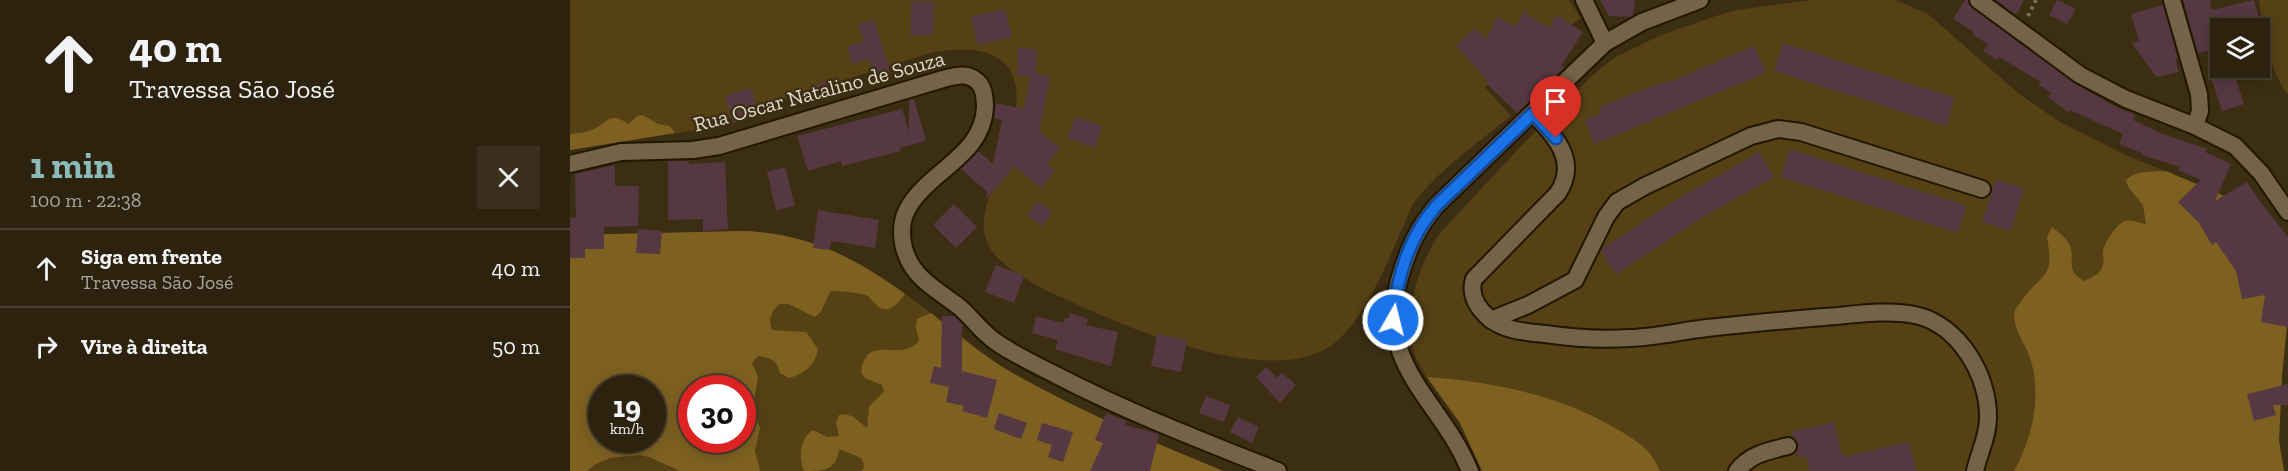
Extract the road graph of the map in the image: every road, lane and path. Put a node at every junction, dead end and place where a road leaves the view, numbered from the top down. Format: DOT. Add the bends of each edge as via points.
graph roads {
  1 [pos="1584,0"];
  2 [pos="1700,0"];
  3 [pos="1978,0"];
  4 [pos="2172,0"];
  5 [pos="1605,43"];
  6 [pos="1533,113"];
  7 [pos="2195,126"];
  8 [pos="570,164"];
  9 [pos="1982,189"];
  10 [pos="2288,212"];
  11 [pos="1491,320"];
  12 [pos="1788,446"];
  13 [pos="1278,471"];
  14 [pos="1470,471"];
  15 [pos="1737,471"];
  16 [pos="1975,471"];
  1 -- 5 [label="street"];
  2 -- 5 [label="street" via="1642,22"];
  3 -- 7 [label="street" via="2080,75 2126,99"];
  4 -- 7 [label="street" via="2199,94 2200,111"];
  5 -- 6 [label="street"];
  6 -- 11 [label="street" via="1561,146 1566,160 1565,177 1558,193 1474,279 1477,304"];
  6 -- 14 [label="street" via="1421,224 1399,281 1393,320 1398,348"];
  7 -- 10 [label="street" via="2235,146 2261,173"];
  8 -- 13 [label="street, Rua Oscar Natalino de Souza" via="621,152 719,146 943,79 958,75 972,78 984,94 980,131 970,146 917,196 906,213 903,245 914,267 936,291 1013,353 1133,412"];
  9 -- 11 [label="street" via="1801,132 1768,130 1623,198 1606,217 1575,280"];
  11 -- 16 [label="street" via="1509,329 1597,339 1874,314 1923,317 1956,338 1980,380 1988,418"];
  12 -- 15 [label="street" via="1756,455"];
}
